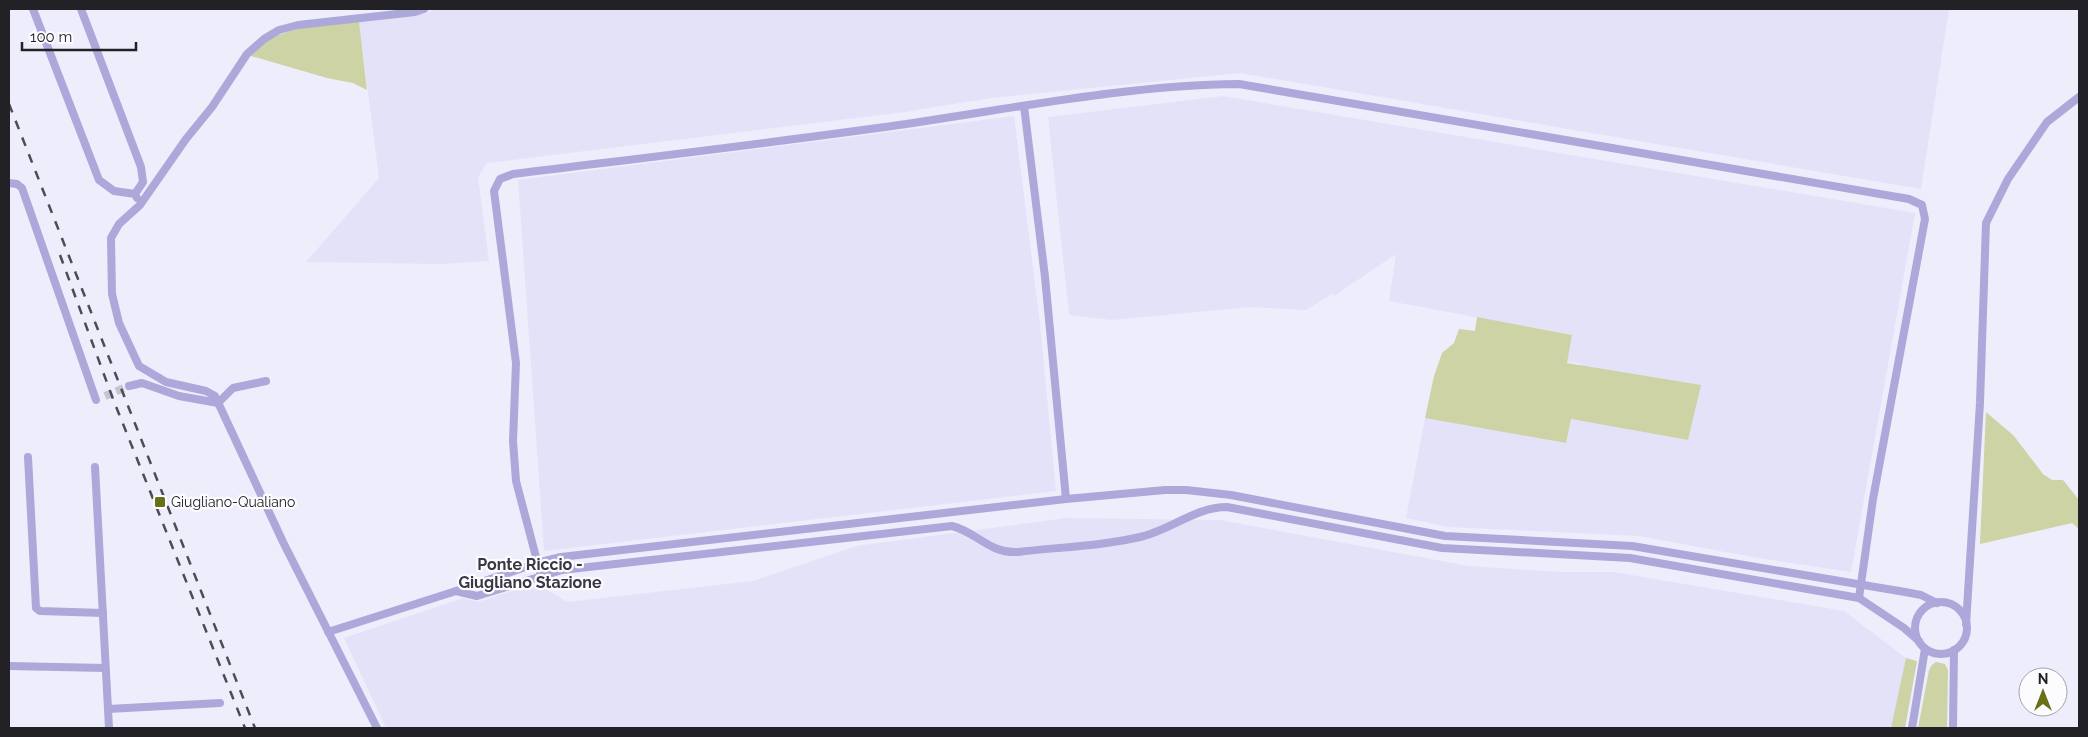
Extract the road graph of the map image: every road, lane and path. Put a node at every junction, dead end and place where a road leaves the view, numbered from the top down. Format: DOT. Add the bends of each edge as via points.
graph roads {
  1 [pos="33,9"];
  2 [pos="80,9"];
  3 [pos="424,9"];
  4 [pos="2079,97"];
  5 [pos="1024,106"];
  6 [pos="9,183"];
  7 [pos="135,194"];
  8 [pos="140,205"];
  9 [pos="266,381"];
  10 [pos="129,386"];
  11 [pos="96,400"];
  12 [pos="218,403"];
  13 [pos="28,458"];
  14 [pos="95,467"];
  15 [pos="1066,499"];
  16 [pos="537,563"];
  17 [pos="541,576"];
  18 [pos="1862,585"];
  19 [pos="456,591"];
  20 [pos="1859,598"];
  21 [pos="1936,602"];
  22 [pos="103,613"];
  23 [pos="1966,624"];
  24 [pos="328,632"];
  25 [pos="1918,641"];
  26 [pos="1926,649"];
  27 [pos="1954,650"];
  28 [pos="9,666"];
  29 [pos="105,668"];
  30 [pos="220,703"];
  31 [pos="108,709"];
  32 [pos="109,728"];
  33 [pos="377,728"];
  34 [pos="1912,728"];
  35 [pos="1954,728"];
  1 -- 7 [label="street" via="99,180 114,191"];
  2 -- 7 [label="street" via="141,167 143,182"];
  3 -- 8 [label="street" via="298,25 279,30 264,39 247,54"];
  4 -- 23 [label="street" via="2047,122 2008,178 1986,224 1980,403"];
  5 -- 15 [label="street" via="1045,277"];
  5 -- 16 [label="street" via="513,174 500,179 494,191 516,363 513,441 516,481"];
  5 -- 18 [label="street" via="1201,84 1239,84 1909,199 1922,205 1925,218 1873,499"];
  6 -- 11 [label="street" via="22,188"];
  7 -- 8 [label="street"];
  8 -- 12 [label="street" via="111,238 112,294 120,323 139,366 166,382 206,391 215,396"];
  9 -- 12 [label="street" via="233,388"];
  10 -- 12 [label="street" via="142,383 179,396"];
  12 -- 24 [label="street"];
  13 -- 22 [label="street" via="36,608 40,611"];
  14 -- 22 [label="street"];
  15 -- 16 [label="street"];
  15 -- 18 [label="street" via="1165,490 1210,492 1445,536 1632,546"];
  16 -- 17 [label="street"];
  16 -- 19 [label="street"];
  17 -- 19 [label="street" via="477,596"];
  17 -- 20 [label="street" via="562,570 952,526 1000,551 1018,552 1140,537 1218,507 1442,548 1630,558"];
  18 -- 20 [label="street"];
  18 -- 21 [label="street" via="1921,595"];
  19 -- 24 [label="street"];
  20 -- 25 [label="street"];
  21 -- 23 [label="street" via="1959,610"];
  21 -- 25 [label="street" via="1917,617"];
  22 -- 29 [label="street"];
  23 -- 27 [label="street" via="1964,639"];
  24 -- 33 [label="street"];
  25 -- 26 [label="street"];
  26 -- 27 [label="street" via="1940,654"];
  26 -- 34 [label="street"];
  27 -- 35 [label="street"];
  28 -- 29 [label="street"];
  29 -- 31 [label="street"];
  30 -- 31 [label="street"];
  31 -- 32 [label="street"];
}
